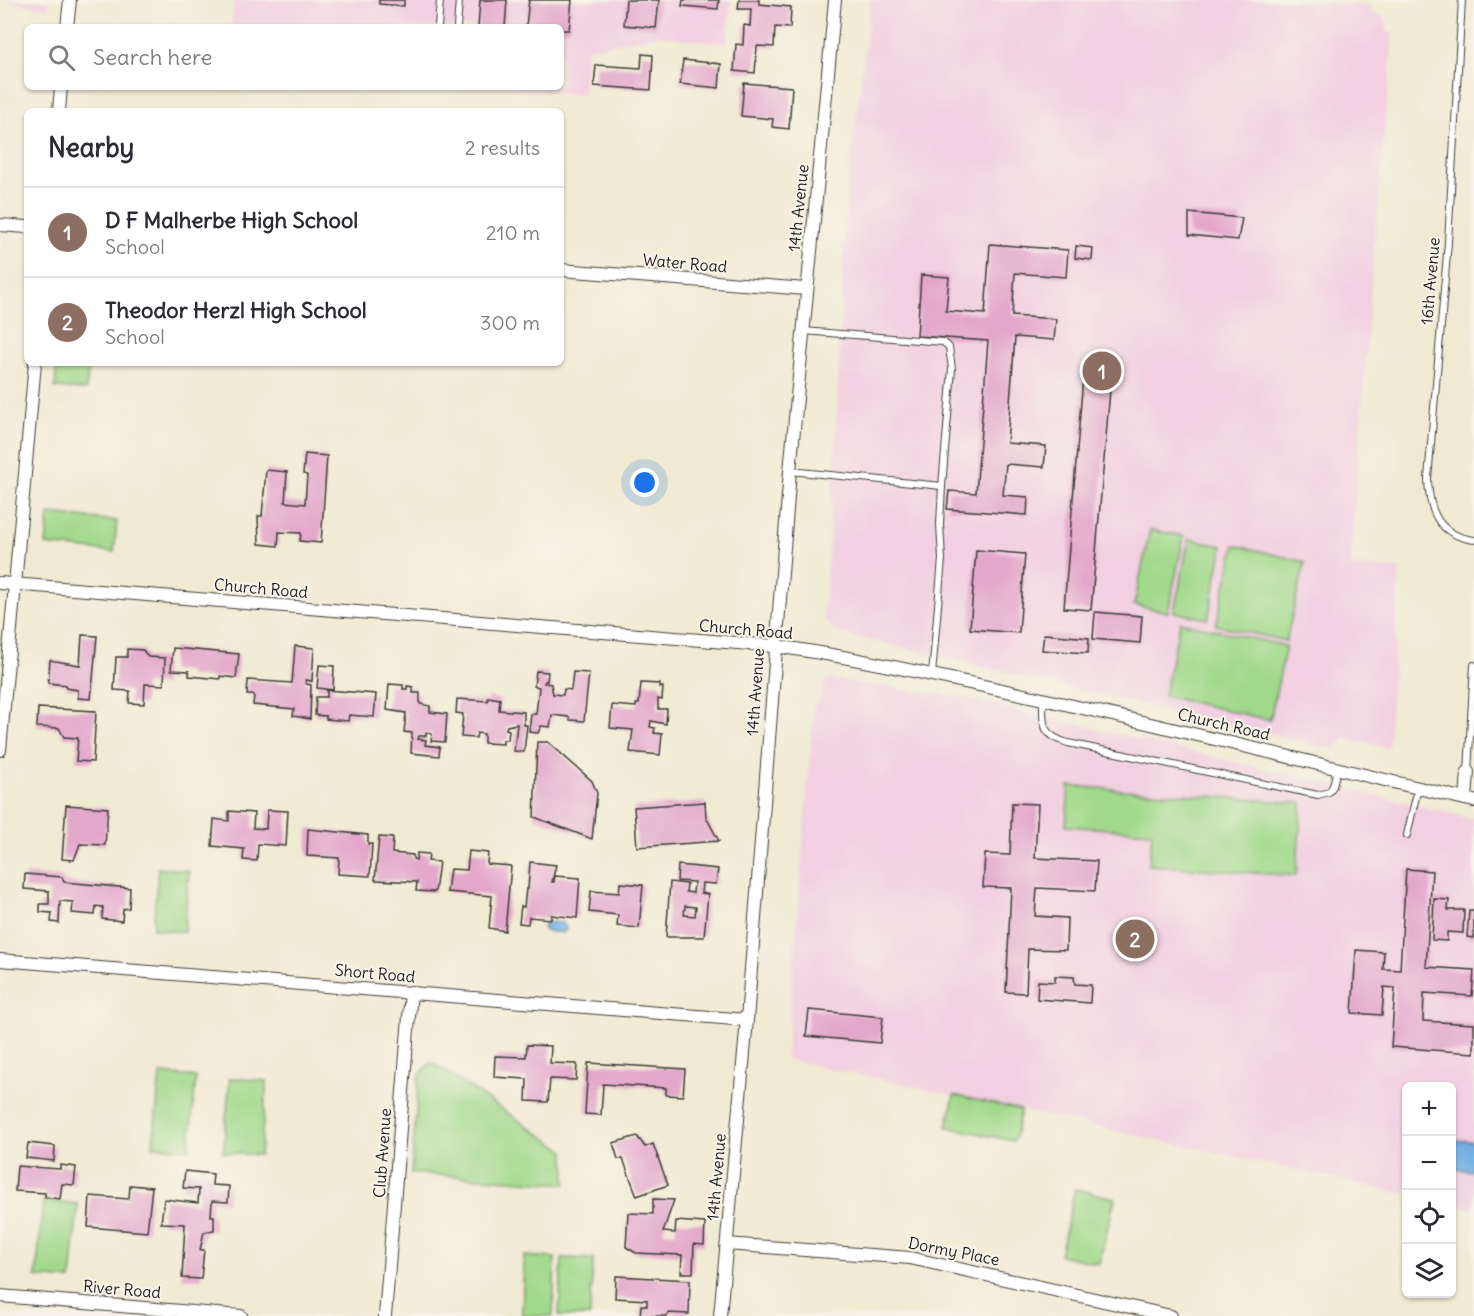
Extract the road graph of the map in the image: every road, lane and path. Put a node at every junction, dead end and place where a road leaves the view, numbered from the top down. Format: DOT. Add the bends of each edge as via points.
graph roads {
  1 [pos="70,0"];
  2 [pos="440,0"];
  3 [pos="459,0"];
  4 [pos="835,0"];
  5 [pos="1462,0"];
  6 [pos="67,24"];
  7 [pos="438,24"];
  8 [pos="457,24"];
  9 [pos="61,90"];
  10 [pos="59,108"];
  11 [pos="0,225"];
  12 [pos="24,227"];
  13 [pos="564,270"];
  14 [pos="806,289"];
  15 [pos="802,331"];
  16 [pos="35,366"];
  17 [pos="790,471"];
  18 [pos="942,486"];
  19 [pos="1474,540"];
  20 [pos="0,583"];
  21 [pos="16,584"];
  22 [pos="775,646"];
  23 [pos="1474,665"];
  24 [pos="932,675"];
  25 [pos="1473,693"];
  26 [pos="1043,699"];
  27 [pos="0,750"];
  28 [pos="1337,768"];
  29 [pos="1468,772"];
  30 [pos="1418,788"];
  31 [pos="1470,800"];
  32 [pos="1407,835"];
  33 [pos="0,960"];
  34 [pos="411,992"];
  35 [pos="747,1020"];
  36 [pos="727,1244"];
  37 [pos="0,1296"];
  38 [pos="241,1316"];
  39 [pos="385,1316"];
  40 [pos="720,1316"];
  41 [pos="1171,1316"];
  1 -- 6 [label="street"];
  2 -- 7 [label="lane"];
  3 -- 8 [label="lane"];
  4 -- 14 [label="street, 14th Avenue"];
  5 -- 19 [label="lane, 16th Avenue" via="1428,486 1431,508 1441,524 1457,536"];
  9 -- 10 [label="street"];
  11 -- 12 [label="street"];
  13 -- 14 [label="street, Water Road"];
  14 -- 15 [label="street, 14th Avenue"];
  15 -- 17 [label="street, 14th Avenue"];
  15 -- 18 [label="lane" via="943,342 949,347 952,369"];
  16 -- 21 [label="street"];
  17 -- 18 [label="lane"];
  17 -- 22 [label="street, 14th Avenue"];
  18 -- 24 [label="lane" via="942,559"];
  20 -- 21 [label="street, Church Road"];
  21 -- 22 [label="street, Church Road"];
  21 -- 27 [label="street"];
  22 -- 24 [label="street, Church Road"];
  22 -- 35 [label="street, 14th Avenue"];
  23 -- 25 [label="lane"];
  24 -- 26 [label="street, Church Road"];
  25 -- 29 [label="lane"];
  26 -- 28 [label="street, Church Road"];
  26 -- 28 [label="lane" via="1045,729 1056,739 1318,795 1329,792"];
  28 -- 30 [label="street, Church Road"];
  29 -- 31 [label="street"];
  30 -- 31 [label="street, Church Road"];
  30 -- 32 [label="lane"];
  33 -- 34 [label="street, Short Road"];
  34 -- 35 [label="street, Short Road"];
  34 -- 39 [label="street, Club Avenue"];
  35 -- 36 [label="street, 14th Avenue"];
  36 -- 40 [label="street, 14th Avenue"];
  36 -- 41 [label="street, Dormy Place" via="910,1258"];
  37 -- 38 [label="street, River Road"];
}
